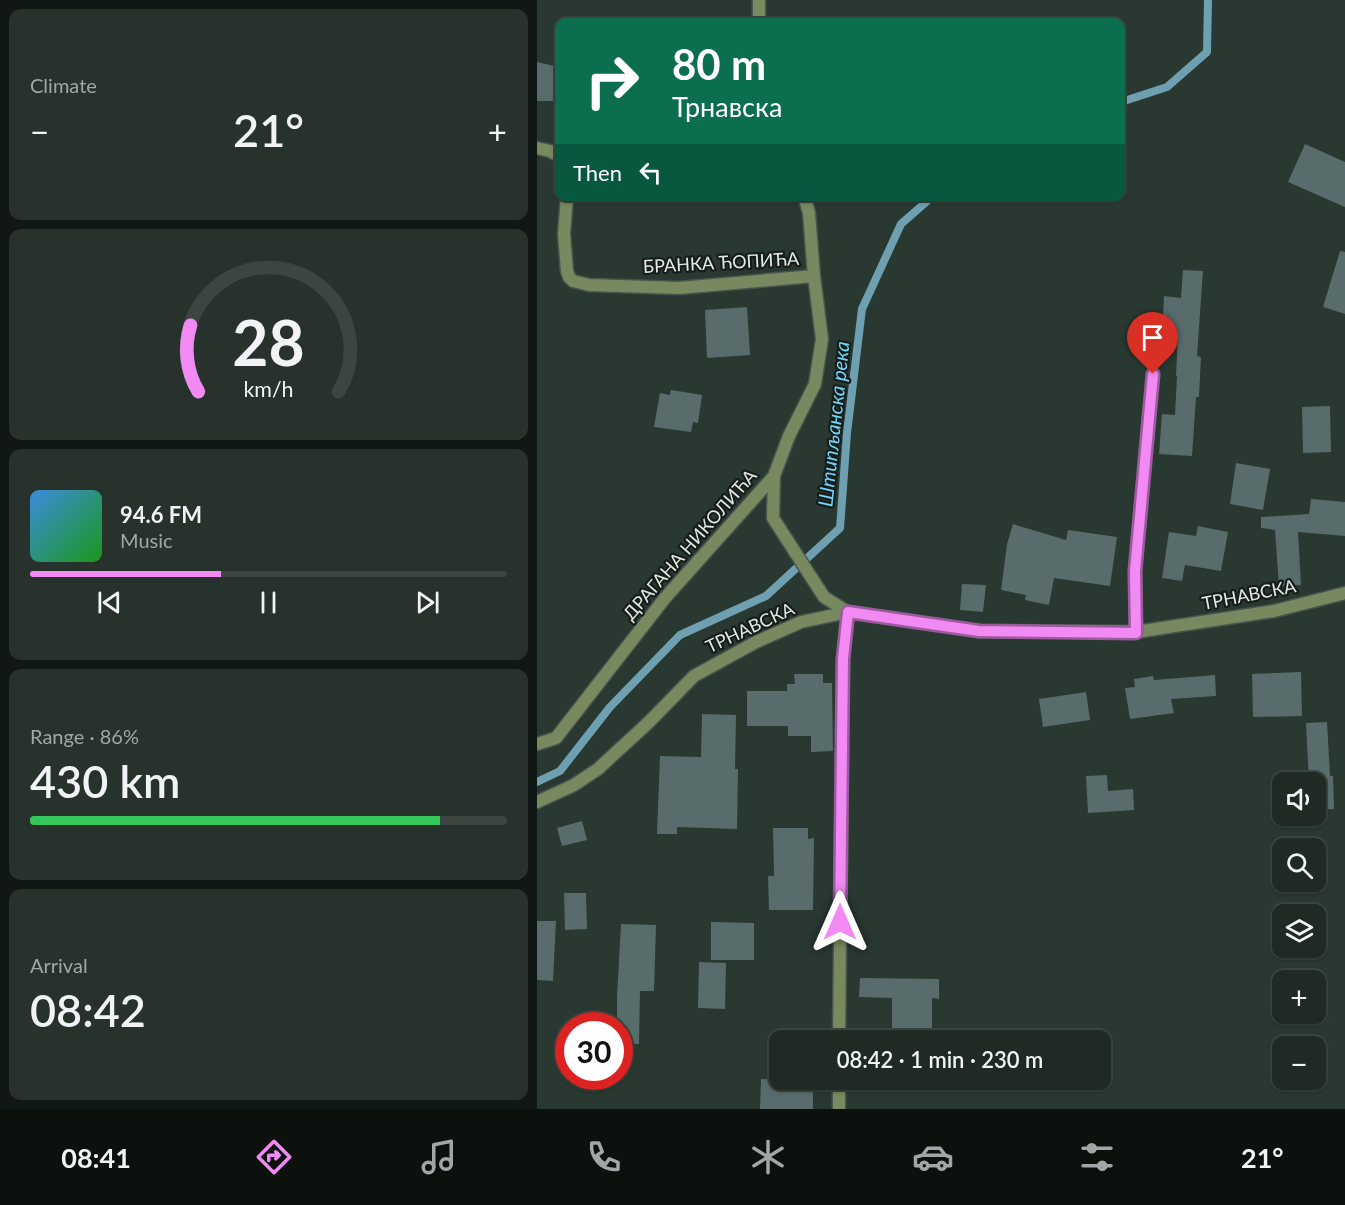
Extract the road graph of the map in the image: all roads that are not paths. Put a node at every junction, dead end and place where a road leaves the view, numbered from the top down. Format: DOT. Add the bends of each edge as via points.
graph roads {
  1 [pos="759,0"];
  2 [pos="759,18"];
  3 [pos="537,148"];
  4 [pos="555,154"];
  5 [pos="567,201"];
  6 [pos="805,201"];
  7 [pos="814,276"];
  8 [pos="1153,374"];
  9 [pos="774,476"];
  10 [pos="1345,593"];
  11 [pos="848,612"];
  12 [pos="1136,633"];
  13 [pos="537,744"];
  14 [pos="537,802"];
  15 [pos="839,1030"];
  16 [pos="839,1090"];
  17 [pos="839,1109"];
  1 -- 2 [label="street"];
  3 -- 4 [label="street"];
  5 -- 7 [label="street, БРАНКА ЋОПИЋА" via="564,234 567,271 573,281 679,288"];
  6 -- 7 [label="street, ДРАГАНА НИКОЛИЋА"];
  7 -- 9 [label="street, ДРАГАНА НИКОЛИЋА" via="822,339 815,384"];
  8 -- 12 [label="street" via="1135,571"];
  9 -- 11 [label="street" via="774,518 824,597"];
  9 -- 13 [label="street, ДРАГАНА НИКОЛИЋА" via="666,598 556,738"];
  10 -- 12 [label="street, ТРНАВСКА" via="1274,611"];
  11 -- 12 [label="street, ТРНАВСКА" via="979,631"];
  11 -- 14 [label="street, ТРНАВСКА" via="801,622 694,676 598,769"];
  11 -- 15 [label="street" via="843,659"];
  16 -- 17 [label="street"];
}
